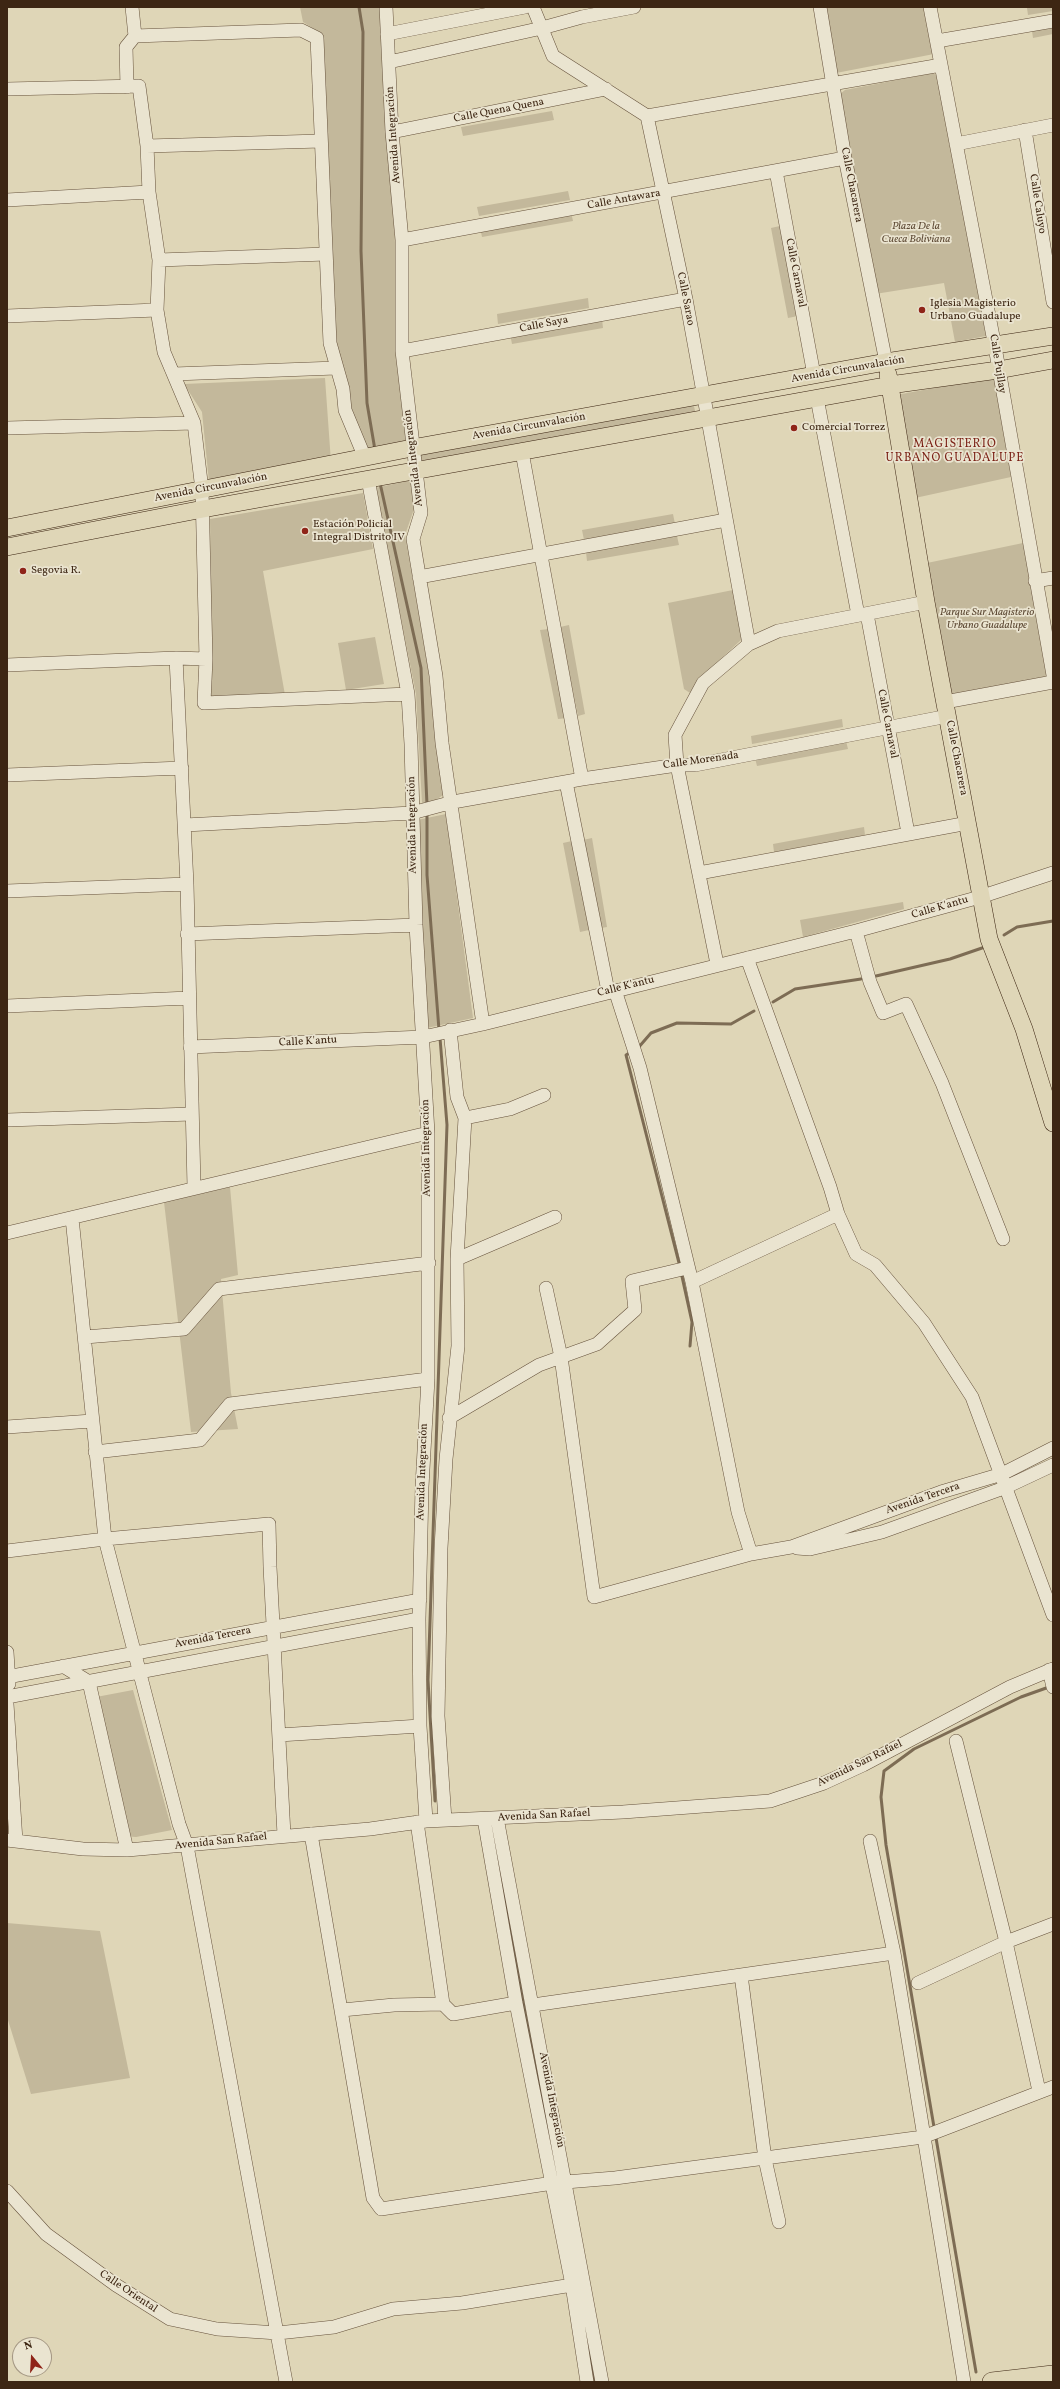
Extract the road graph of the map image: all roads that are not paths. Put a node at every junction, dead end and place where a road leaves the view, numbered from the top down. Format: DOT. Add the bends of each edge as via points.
graph roads {
  1 [pos="132,7"];
  2 [pos="386,7"];
  3 [pos="525,7"];
  4 [pos="533,7"];
  5 [pos="634,7"];
  6 [pos="820,7"];
  7 [pos="930,7"];
  8 [pos="1053,21"];
  9 [pos="542,28"];
  10 [pos="386,34"];
  11 [pos="135,36"];
  12 [pos="937,41"];
  13 [pos="389,62"];
  14 [pos="941,65"];
  15 [pos="834,83"];
  16 [pos="127,87"];
  17 [pos="7,89"];
  18 [pos="606,90"];
  19 [pos="647,116"];
  20 [pos="1053,125"];
  21 [pos="1025,130"];
  22 [pos="392,132"];
  23 [pos="321,141"];
  24 [pos="956,144"];
  25 [pos="147,146"];
  26 [pos="845,158"];
  27 [pos="776,172"];
  28 [pos="149,192"];
  29 [pos="663,193"];
  30 [pos="7,200"];
  31 [pos="1047,230"];
  32 [pos="402,240"];
  33 [pos="326,254"];
  34 [pos="159,260"];
  35 [pos="686,299"];
  36 [pos="1053,302"];
  37 [pos="157,310"];
  38 [pos="7,316"];
  39 [pos="1053,336"];
  40 [pos="995,347"];
  41 [pos="402,352"];
  42 [pos="1053,360"];
  43 [pos="886,362"];
  44 [pos="336,368"];
  45 [pos="998,370"];
  46 [pos="174,374"];
  47 [pos="814,375"];
  48 [pos="890,385"];
  49 [pos="702,396"];
  50 [pos="817,398"];
  51 [pos="707,418"];
  52 [pos="194,423"];
  53 [pos="7,428"];
  54 [pos="412,448"];
  55 [pos="522,452"];
  56 [pos="373,457"];
  57 [pos="417,471"];
  58 [pos="377,478"];
  59 [pos="202,490"];
  60 [pos="203,509"];
  61 [pos="726,520"];
  62 [pos="7,528"];
  63 [pos="7,547"];
  64 [pos="541,554"];
  65 [pos="419,577"];
  66 [pos="1053,578"];
  67 [pos="1035,581"];
  68 [pos="926,602"];
  69 [pos="862,615"];
  70 [pos="749,644"];
  71 [pos="1051,656"];
  72 [pos="176,658"];
  73 [pos="206,659"];
  74 [pos="7,665"];
  75 [pos="1053,675"];
  76 [pos="1053,682"];
  77 [pos="408,694"];
  78 [pos="946,709"];
  79 [pos="888,727"];
  80 [pos="677,765"];
  81 [pos="182,768"];
  82 [pos="7,775"];
  83 [pos="582,779"];
  84 [pos="566,782"];
  85 [pos="453,802"];
  86 [pos="412,813"];
  87 [pos="968,823"];
  88 [pos="184,825"];
  89 [pos="908,833"];
  90 [pos="699,873"];
  91 [pos="1053,873"];
  92 [pos="187,884"];
  93 [pos="7,891"];
  94 [pos="980,897"];
  95 [pos="416,925"];
  96 [pos="856,931"];
  97 [pos="187,934"];
  98 [pos="747,958"];
  99 [pos="717,964"];
  100 [pos="612,991"];
  101 [pos="189,998"];
  102 [pos="7,1006"];
  103 [pos="483,1024"];
  104 [pos="438,1033"];
  105 [pos="190,1047"];
  106 [pos="544,1095"];
  107 [pos="192,1114"];
  108 [pos="465,1118"];
  109 [pos="7,1120"];
  110 [pos="1053,1123"];
  111 [pos="428,1133"];
  112 [pos="194,1187"];
  113 [pos="838,1214"];
  114 [pos="555,1217"];
  115 [pos="72,1218"];
  116 [pos="7,1233"];
  117 [pos="1003,1239"];
  118 [pos="457,1259"];
  119 [pos="429,1263"];
  120 [pos="687,1268"];
  121 [pos="692,1282"];
  122 [pos="546,1288"];
  123 [pos="85,1337"];
  124 [pos="561,1357"];
  125 [pos="428,1379"];
  126 [pos="450,1418"];
  127 [pos="92,1421"];
  128 [pos="7,1427"];
  129 [pos="1053,1448"];
  130 [pos="95,1452"];
  131 [pos="1053,1465"];
  132 [pos="1002,1474"];
  133 [pos="1004,1488"];
  134 [pos="105,1539"];
  135 [pos="791,1547"];
  136 [pos="7,1551"];
  137 [pos="751,1554"];
  138 [pos="420,1600"];
  139 [pos="1053,1615"];
  140 [pos="419,1618"];
  141 [pos="273,1626"];
  142 [pos="274,1647"];
  143 [pos="7,1652"];
  144 [pos="135,1652"];
  145 [pos="63,1666"];
  146 [pos="1051,1670"];
  147 [pos="140,1672"];
  148 [pos="8,1677"];
  149 [pos="89,1682"];
  150 [pos="1053,1687"];
  151 [pos="7,1700"];
  152 [pos="420,1726"];
  153 [pos="279,1735"];
  154 [pos="956,1742"];
  155 [pos="497,1818"];
  156 [pos="484,1819"];
  157 [pos="445,1820"];
  158 [pos="422,1822"];
  159 [pos="311,1834"];
  160 [pos="284,1835"];
  161 [pos="11,1841"];
  162 [pos="870,1841"];
  163 [pos="187,1846"];
  164 [pos="127,1850"];
  165 [pos="1053,1924"];
  166 [pos="1006,1942"];
  167 [pos="894,1954"];
  168 [pos="741,1975"];
  169 [pos="918,1982"];
  170 [pos="443,2004"];
  171 [pos="516,2004"];
  172 [pos="533,2005"];
  173 [pos="342,2010"];
  174 [pos="1053,2087"];
  175 [pos="1039,2091"];
  176 [pos="923,2136"];
  177 [pos="765,2159"];
  178 [pos="553,2183"];
  179 [pos="566,2183"];
  180 [pos="7,2191"];
  181 [pos="779,2222"];
  182 [pos="572,2285"];
  183 [pos="278,2333"];
  184 [pos="1053,2375"];
  185 [pos="286,2382"];
  186 [pos="587,2382"];
  187 [pos="602,2382"];
  188 [pos="964,2382"];
  189 [pos="992,2382"];
  1 -- 11 [label="street"];
  2 -- 10 [label="street, Avenida Integración"];
  3 -- 10 [label="street"];
  4 -- 9 [label="street"];
  5 -- 9 [label="street"];
  6 -- 15 [label="street, Calle Chacarera"];
  7 -- 12 [label="street, Calle Pujllay"];
  8 -- 12 [label="street"];
  9 -- 13 [label="street"];
  9 -- 18 [label="street" via="553,56"];
  10 -- 13 [label="street, Avenida Integración"];
  11 -- 16 [label="street" via="126,47"];
  11 -- 23 [label="street" via="301,30 317,38"];
  12 -- 14 [label="street, Calle Pujllay"];
  13 -- 22 [label="street, Avenida Integración"];
  14 -- 15 [label="street"];
  14 -- 24 [label="street, Calle Pujllay"];
  15 -- 19 [label="street"];
  15 -- 26 [label="street, Calle Chacarera"];
  16 -- 17 [label="street"];
  16 -- 25 [label="street" via="139,86"];
  18 -- 19 [label="street"];
  18 -- 22 [label="street, Calle Quena Quena"];
  19 -- 29 [label="street, Calle Sarao"];
  20 -- 21 [label="street"];
  21 -- 24 [label="street"];
  21 -- 31 [label="street, Calle Caluyo"];
  22 -- 32 [label="street, Avenida Integración"];
  23 -- 25 [label="street"];
  23 -- 33 [label="street"];
  24 -- 40 [label="street, Calle Pujllay"];
  25 -- 28 [label="street"];
  26 -- 27 [label="street, Calle Antawara"];
  26 -- 43 [label="street, Calle Chacarera"];
  27 -- 29 [label="street, Calle Antawara"];
  27 -- 47 [label="street, Calle Carnaval"];
  28 -- 30 [label="street"];
  28 -- 34 [label="street"];
  29 -- 32 [label="street, Calle Antawara"];
  29 -- 35 [label="street, Calle Sarao"];
  31 -- 36 [label="street, Calle Caluyo"];
  32 -- 41 [label="street, Avenida Integración"];
  33 -- 34 [label="street"];
  33 -- 44 [label="street" via="330,343"];
  34 -- 37 [label="street"];
  35 -- 41 [label="street, Calle Saya"];
  35 -- 49 [label="street, Calle Sarao"];
  37 -- 38 [label="street"];
  37 -- 46 [label="street" via="164,352"];
  39 -- 40 [label="main road, Avenida Circunvalación"];
  40 -- 43 [label="main road, Avenida Circunvalación"];
  40 -- 45 [label="street, Calle Pujllay"];
  41 -- 54 [label="street, Avenida Integración"];
  42 -- 45 [label="main road, Avenida Circunvalación"];
  43 -- 47 [label="main road, Avenida Circunvalación"];
  43 -- 48 [label="main road, Calle Chacarera"];
  44 -- 46 [label="street"];
  44 -- 56 [label="street" via="343,389 345,410"];
  45 -- 48 [label="main road, Avenida Circunvalación"];
  45 -- 67 [label="street, Calle Pujllay"];
  46 -- 52 [label="street"];
  47 -- 49 [label="main road, Avenida Circunvalación"];
  48 -- 50 [label="main road, Avenida Circunvalación"];
  48 -- 68 [label="main road, Calle Chacarera"];
  49 -- 51 [label="street, Calle Sarao"];
  49 -- 54 [label="main road, Avenida Circunvalación"];
  50 -- 51 [label="main road, Avenida Circunvalación"];
  50 -- 69 [label="street, Calle Carnaval"];
  51 -- 55 [label="main road, Avenida Circunvalación"];
  51 -- 61 [label="street, Calle Sarao"];
  52 -- 53 [label="street"];
  52 -- 59 [label="street"];
  54 -- 56 [label="main road, Avenida Circunvalación"];
  54 -- 57 [label="street, Avenida Integración"];
  55 -- 57 [label="main road, Avenida Circunvalación"];
  55 -- 64 [label="street"];
  56 -- 59 [label="main road, Avenida Circunvalación"];
  57 -- 58 [label="main road, Avenida Circunvalación"];
  57 -- 65 [label="street, Avenida Integración" via="421,513 413,539"];
  58 -- 60 [label="main road, Avenida Circunvalación"];
  58 -- 77 [label="street, Avenida Integración"];
  59 -- 60 [label="street"];
  59 -- 62 [label="main road, Avenida Circunvalación"];
  60 -- 63 [label="main road, Avenida Circunvalación"];
  60 -- 73 [label="street"];
  61 -- 64 [label="street"];
  61 -- 70 [label="street, Calle Sarao"];
  64 -- 65 [label="street"];
  64 -- 83 [label="street"];
  65 -- 85 [label="street, Avenida Integración" via="436,676 442,743"];
  66 -- 67 [label="street"];
  67 -- 71 [label="street, Calle Pujllay"];
  68 -- 69 [label="street"];
  68 -- 78 [label="main road, Calle Chacarera"];
  69 -- 70 [label="street" via="778,631"];
  69 -- 79 [label="street, Calle Carnaval"];
  70 -- 80 [label="street" via="704,683 675,736"];
  71 -- 75 [label="street, Calle Pujllay"];
  72 -- 73 [label="street"];
  72 -- 74 [label="street"];
  72 -- 81 [label="street"];
  73 -- 77 [label="street" via="204,703"];
  76 -- 78 [label="street, Calle Morenada"];
  77 -- 86 [label="street, Avenida Integración" via="412,744"];
  78 -- 79 [label="street, Calle Morenada"];
  78 -- 87 [label="main road, Calle Chacarera"];
  79 -- 80 [label="street, Calle Morenada" via="695,764"];
  79 -- 89 [label="street, Calle Carnaval"];
  80 -- 83 [label="street, Calle Morenada"];
  80 -- 90 [label="street"];
  81 -- 82 [label="street"];
  81 -- 88 [label="street"];
  83 -- 84 [label="street, Calle Morenada"];
  84 -- 85 [label="street, Calle Morenada"];
  84 -- 100 [label="street"];
  85 -- 86 [label="street, Calle Morenada"];
  85 -- 103 [label="street, Avenida Integración"];
  86 -- 88 [label="street, Calle Morenada"];
  86 -- 95 [label="street, Avenida Integración"];
  87 -- 89 [label="street"];
  87 -- 94 [label="main road, Calle Chacarera"];
  88 -- 92 [label="street"];
  89 -- 90 [label="street"];
  90 -- 99 [label="street"];
  91 -- 94 [label="street, Calle K'antu"];
  92 -- 93 [label="street"];
  92 -- 97 [label="street"];
  94 -- 96 [label="street, Calle K'antu"];
  94 -- 110 [label="main road, Calle Chacarera" via="989,940 1024,1029"];
  95 -- 97 [label="street"];
  95 -- 104 [label="street, Avenida Integración"];
  96 -- 98 [label="street, Calle K'antu"];
  96 -- 117 [label="street" via="870,982 883,1013 906,1004 942,1083"];
  97 -- 101 [label="street"];
  98 -- 99 [label="street, Calle K'antu"];
  98 -- 113 [label="street" via="828,1179"];
  99 -- 100 [label="street, Calle K'antu"];
  100 -- 103 [label="street, Calle K'antu"];
  100 -- 120 [label="street" via="640,1068"];
  101 -- 102 [label="street"];
  101 -- 105 [label="street"];
  103 -- 104 [label="street, Calle K'antu"];
  104 -- 105 [label="street, Calle K'antu"];
  104 -- 108 [label="street, Avenida Integración"];
  104 -- 111 [label="street, Avenida Integración"];
  105 -- 107 [label="street"];
  106 -- 108 [label="street" via="510,1109"];
  107 -- 109 [label="street"];
  107 -- 112 [label="street"];
  108 -- 118 [label="street, Avenida Integración"];
  111 -- 112 [label="street"];
  111 -- 119 [label="street, Avenida Integración"];
  112 -- 115 [label="street"];
  113 -- 121 [label="street"];
  113 -- 132 [label="street" via="856,1254 875,1265 924,1323 972,1397"];
  114 -- 118 [label="street"];
  115 -- 116 [label="street"];
  115 -- 123 [label="street"];
  118 -- 126 [label="street, Avenida Integración" via="458,1346"];
  119 -- 123 [label="street" via="219,1289 184,1328"];
  119 -- 125 [label="street, Avenida Integración"];
  120 -- 121 [label="street"];
  120 -- 124 [label="street" via="632,1281 634,1310 597,1344"];
  121 -- 137 [label="street" via="738,1512"];
  122 -- 124 [label="street"];
  123 -- 127 [label="street"];
  124 -- 126 [label="street" via="539,1364"];
  124 -- 137 [label="street, Avenida Tercera" via="594,1597"];
  125 -- 130 [label="street" via="230,1404 200,1440"];
  125 -- 138 [label="street, Avenida Integración" via="422,1487"];
  126 -- 157 [label="street, Avenida Integración" via="440,1548 438,1716"];
  127 -- 128 [label="street"];
  127 -- 130 [label="street"];
  129 -- 132 [label="street, Avenida Tercera"];
  130 -- 134 [label="street"];
  131 -- 133 [label="street, Avenida Tercera"];
  132 -- 133 [label="street"];
  132 -- 135 [label="street, Avenida Tercera" via="940,1492"];
  133 -- 135 [label="street, Avenida Tercera" via="882,1532 810,1549"];
  133 -- 139 [label="street"];
  134 -- 136 [label="street"];
  134 -- 141 [label="street" via="270,1524"];
  134 -- 144 [label="street"];
  135 -- 137 [label="street, Avenida Tercera"];
  138 -- 140 [label="street, Avenida Integración"];
  138 -- 141 [label="street, Avenida Tercera"];
  140 -- 142 [label="street, Avenida Tercera"];
  140 -- 152 [label="street, Avenida Integración"];
  141 -- 142 [label="street"];
  141 -- 144 [label="street, Avenida Tercera"];
  142 -- 147 [label="street, Avenida Tercera"];
  142 -- 153 [label="street"];
  143 -- 148 [label="street"];
  144 -- 145 [label="street, Avenida Tercera"];
  144 -- 147 [label="street"];
  145 -- 148 [label="street, Avenida Tercera"];
  145 -- 149 [label="street"];
  146 -- 150 [label="street"];
  146 -- 155 [label="street, Avenida San Rafael" via="1010,1687 863,1765 824,1783 770,1801"];
  147 -- 149 [label="street, Avenida Tercera"];
  147 -- 163 [label="street"];
  148 -- 151 [label="street"];
  149 -- 151 [label="street, Avenida Tercera"];
  149 -- 164 [label="street"];
  151 -- 161 [label="street"];
  152 -- 153 [label="street"];
  152 -- 158 [label="street, Avenida Integración"];
  153 -- 160 [label="street"];
  154 -- 166 [label="street"];
  155 -- 156 [label="street, Avenida San Rafael"];
  155 -- 172 [label="street, Avenida Integración"];
  156 -- 157 [label="street, Avenida San Rafael"];
  156 -- 171 [label="street, Avenida Integración"];
  157 -- 158 [label="street, Avenida San Rafael"];
  158 -- 159 [label="street, Avenida San Rafael"];
  158 -- 170 [label="street, Avenida Integración"];
  159 -- 160 [label="street, Avenida San Rafael"];
  159 -- 173 [label="street"];
  160 -- 163 [label="street, Avenida San Rafael"];
  161 -- 164 [label="street, Avenida San Rafael" via="83,1849"];
  162 -- 167 [label="street"];
  163 -- 164 [label="street, Avenida San Rafael"];
  163 -- 183 [label="street"];
  165 -- 166 [label="street"];
  166 -- 169 [label="street"];
  166 -- 175 [label="street"];
  167 -- 168 [label="street"];
  167 -- 176 [label="street"];
  168 -- 172 [label="street"];
  168 -- 177 [label="street"];
  170 -- 171 [label="street" via="452,2014"];
  170 -- 173 [label="street"];
  171 -- 178 [label="street, Avenida Integración"];
  172 -- 179 [label="street, Avenida Integración"];
  173 -- 178 [label="street" via="373,2198 381,2209"];
  174 -- 175 [label="street"];
  175 -- 176 [label="street"];
  176 -- 177 [label="street"];
  176 -- 188 [label="street"];
  177 -- 179 [label="street"];
  177 -- 181 [label="street"];
  178 -- 179 [label="street"];
  178 -- 182 [label="street, Avenida Integración"];
  179 -- 187 [label="street, Avenida Integración"];
  180 -- 183 [label="street, Calle Oriental" via="46,2234 116,2285 170,2319 217,2329"];
  182 -- 183 [label="street, Calle Oriental" via="462,2303 393,2309 334,2327"];
  182 -- 186 [label="street, Avenida Integración"];
  183 -- 185 [label="street"];
  184 -- 189 [label="highway"];
}
